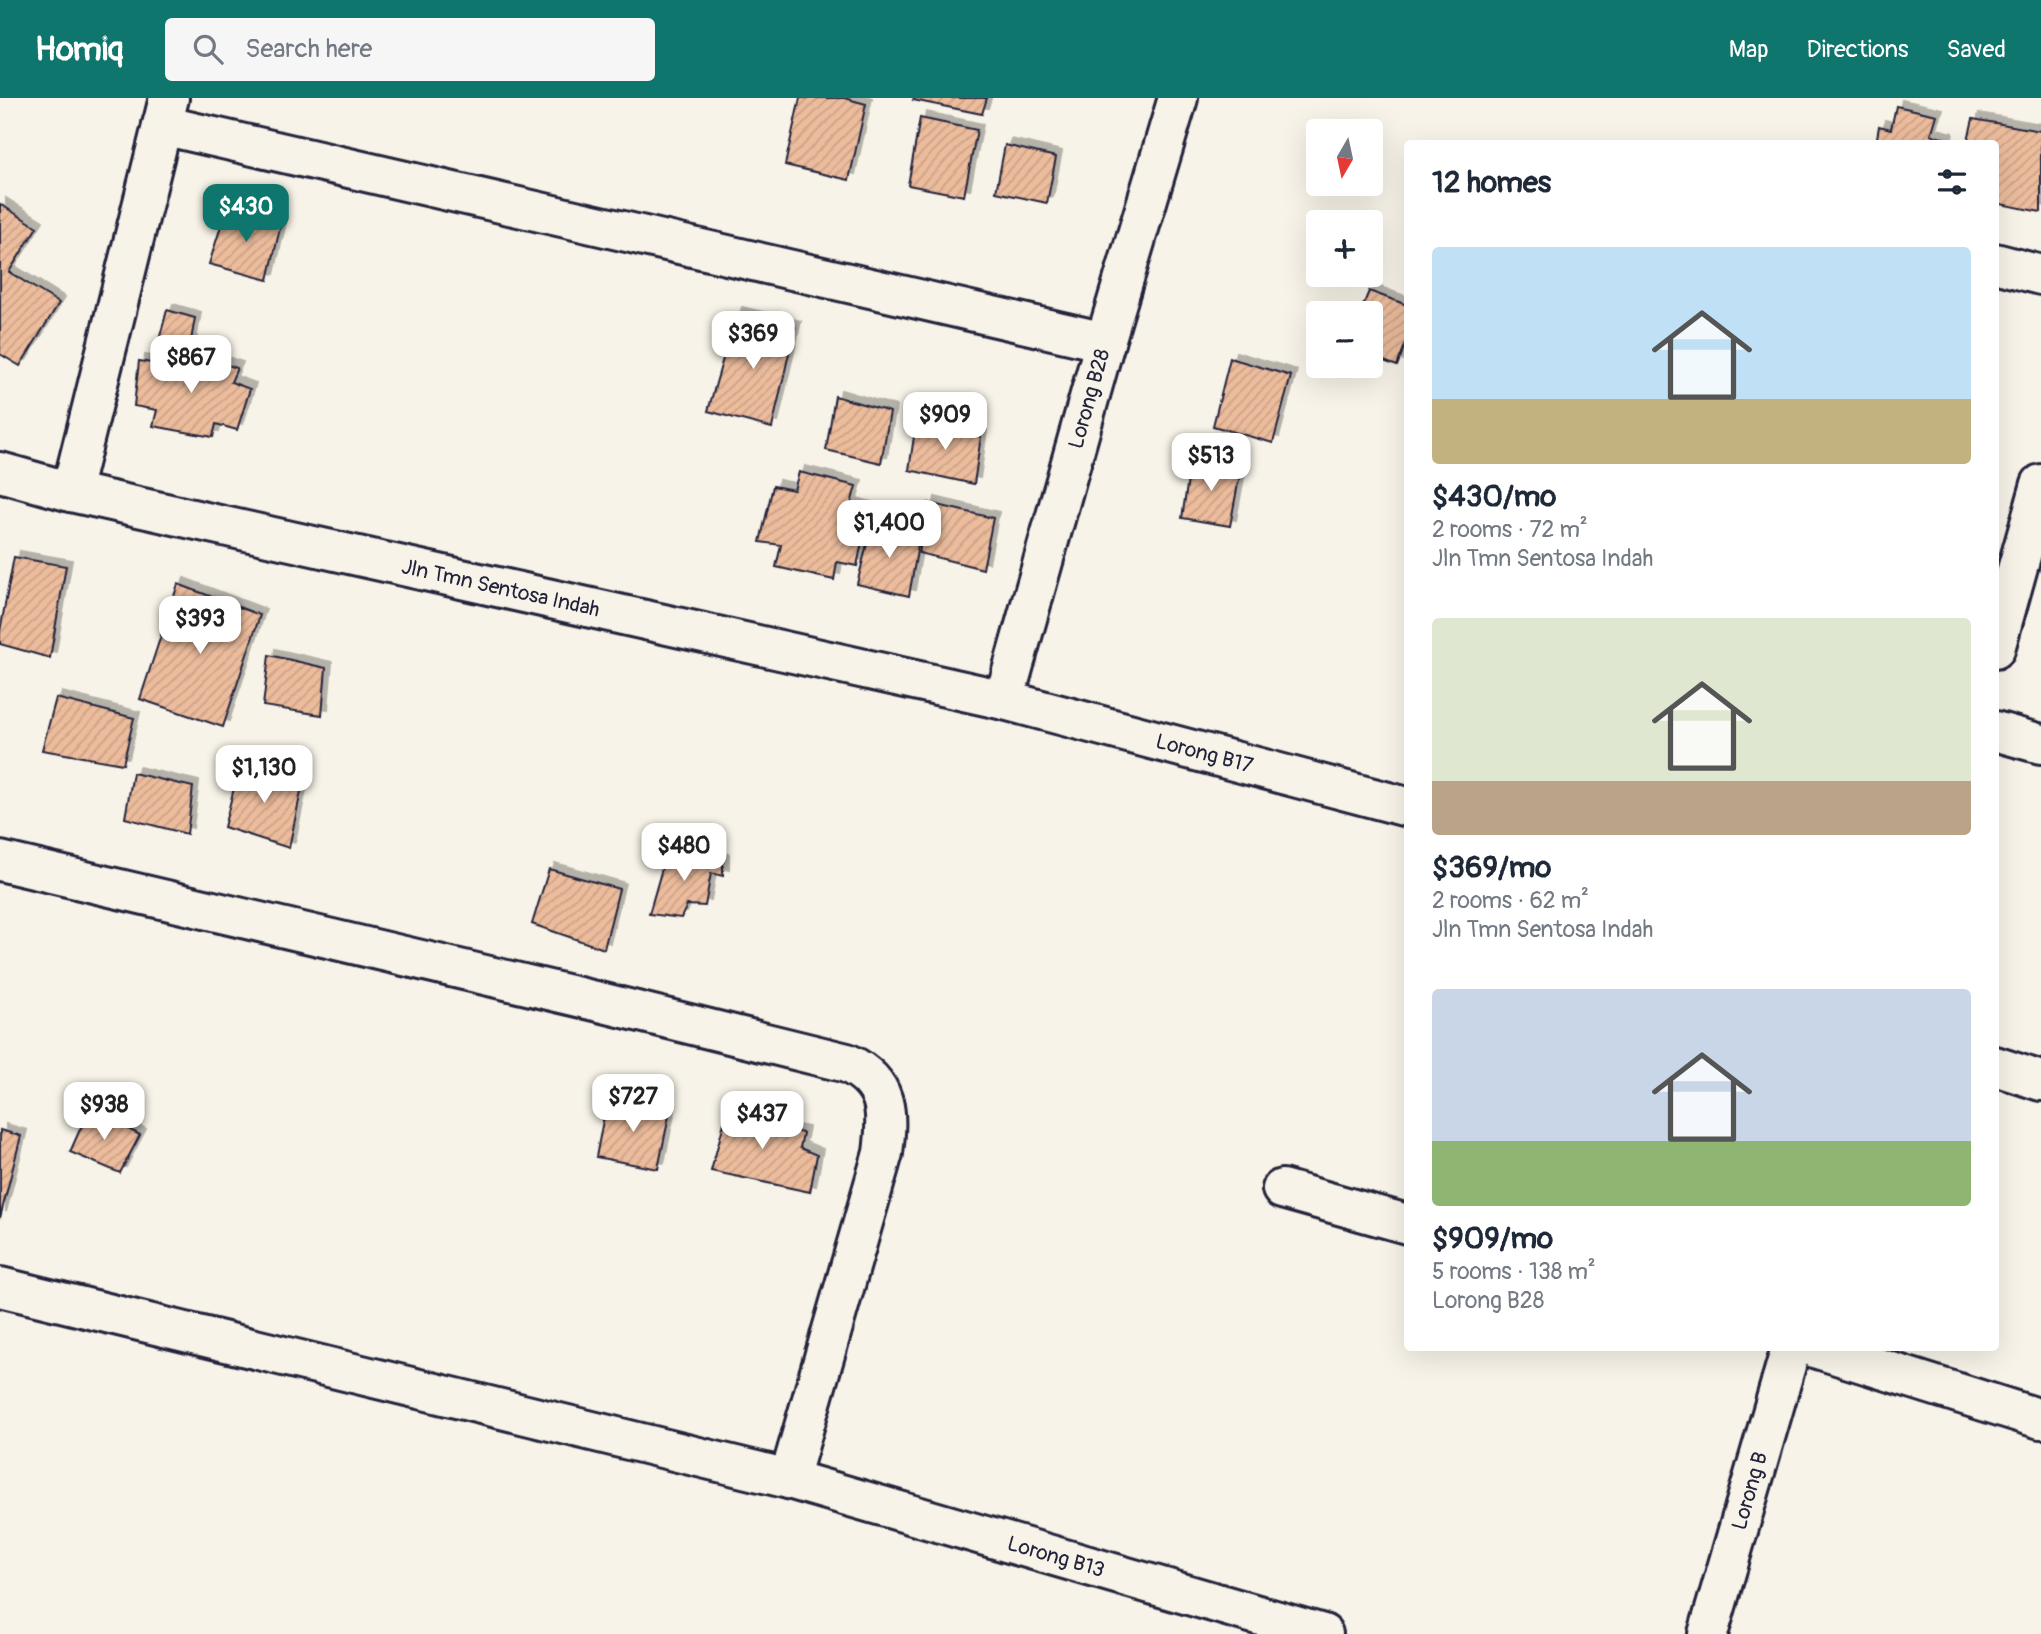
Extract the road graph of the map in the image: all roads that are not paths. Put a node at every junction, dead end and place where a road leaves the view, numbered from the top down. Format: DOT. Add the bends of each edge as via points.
graph roads {
  1 [pos="1178,98"];
  2 [pos="165,111"];
  3 [pos="1999,264"];
  4 [pos="2041,275"];
  5 [pos="1105,342"];
  6 [pos="0,472"];
  7 [pos="2041,484"];
  8 [pos="71,492"];
  9 [pos="2001,604"];
  10 [pos="1004,700"];
  11 [pos="1999,732"];
  12 [pos="2041,744"];
  13 [pos="1404,806"];
  14 [pos="0,861"];
  15 [pos="1999,1067"];
  16 [pos="2041,1081"];
  17 [pos="1282,1189"];
  18 [pos="1404,1223"];
  19 [pos="0,1287"];
  20 [pos="1790,1351"];
  21 [pos="1825,1351"];
  22 [pos="2041,1419"];
  23 [pos="789,1479"];
  24 [pos="1323,1634"];
  25 [pos="1708,1634"];
  1 -- 5 [label="street, Lorong B28"];
  2 -- 5 [label="street"];
  2 -- 8 [label="street"];
  3 -- 4 [label="street"];
  5 -- 10 [label="street, Lorong B28"];
  6 -- 8 [label="street, Jln Tmn Sentosa Indah"];
  7 -- 9 [label="street"];
  8 -- 10 [label="street, Jln Tmn Sentosa Indah"];
  10 -- 13 [label="street, Lorong B17"];
  11 -- 12 [label="street"];
  14 -- 23 [label="street" via="604,1003 859,1069 883,1099 887,1118 883,1153"];
  15 -- 16 [label="street"];
  17 -- 18 [label="street"];
  19 -- 23 [label="street, Lorong B13"];
  20 -- 25 [label="street, Lorong B"];
  21 -- 22 [label="street"];
  23 -- 24 [label="street, Lorong B13"];
}
